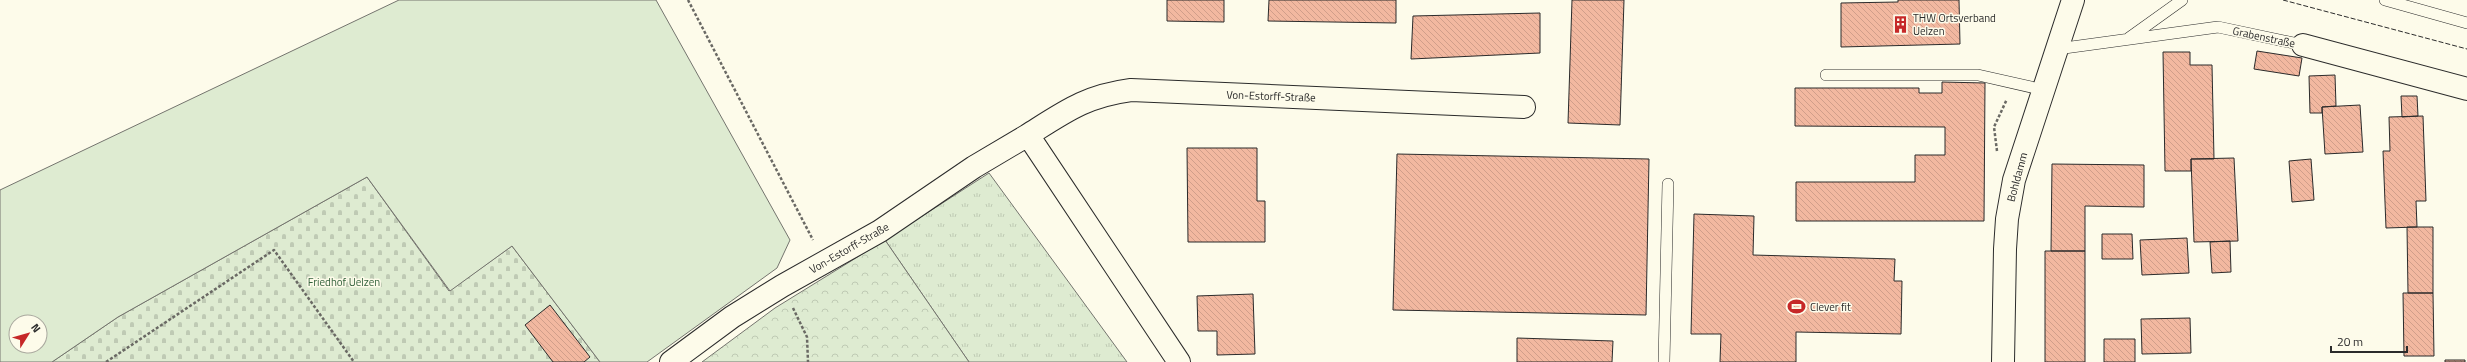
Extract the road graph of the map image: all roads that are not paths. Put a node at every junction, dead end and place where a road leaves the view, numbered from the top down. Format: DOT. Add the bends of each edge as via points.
graph roads {
  1 [pos="2073,0"];
  2 [pos="2182,0"];
  3 [pos="2385,0"];
  4 [pos="2467,23"];
  5 [pos="2127,40"];
  6 [pos="2303,45"];
  7 [pos="2057,49"];
  8 [pos="1826,74"];
  9 [pos="2467,89"];
  10 [pos="2044,90"];
  11 [pos="1524,106"];
  12 [pos="1028,135"];
  13 [pos="1668,184"];
  14 [pos="671,362"];
  15 [pos="1179,362"];
  16 [pos="1664,362"];
  17 [pos="2003,362"];
  1 -- 7 [label="street, Bohldamm"];
  2 -- 5 [label="lane"];
  3 -- 4 [label="lane"];
  5 -- 6 [label="lane, Grabenstraße" via="2218,27"];
  5 -- 7 [label="lane, Grabenstraße"];
  6 -- 9 [label="street, Grabenstraße"];
  7 -- 10 [label="street, Bohldamm"];
  8 -- 10 [label="lane" via="1978,75"];
  10 -- 17 [label="street, Bohldamm" via="2014,180 2007,219"];
  11 -- 12 [label="street, Von-Estorff-Straße" via="1131,90 1103,94 1072,106"];
  12 -- 14 [label="street, Von-Estorff-Straße" via="974,167 880,231 732,317"];
  12 -- 15 [label="street"];
  13 -- 16 [label="lane"];
}
